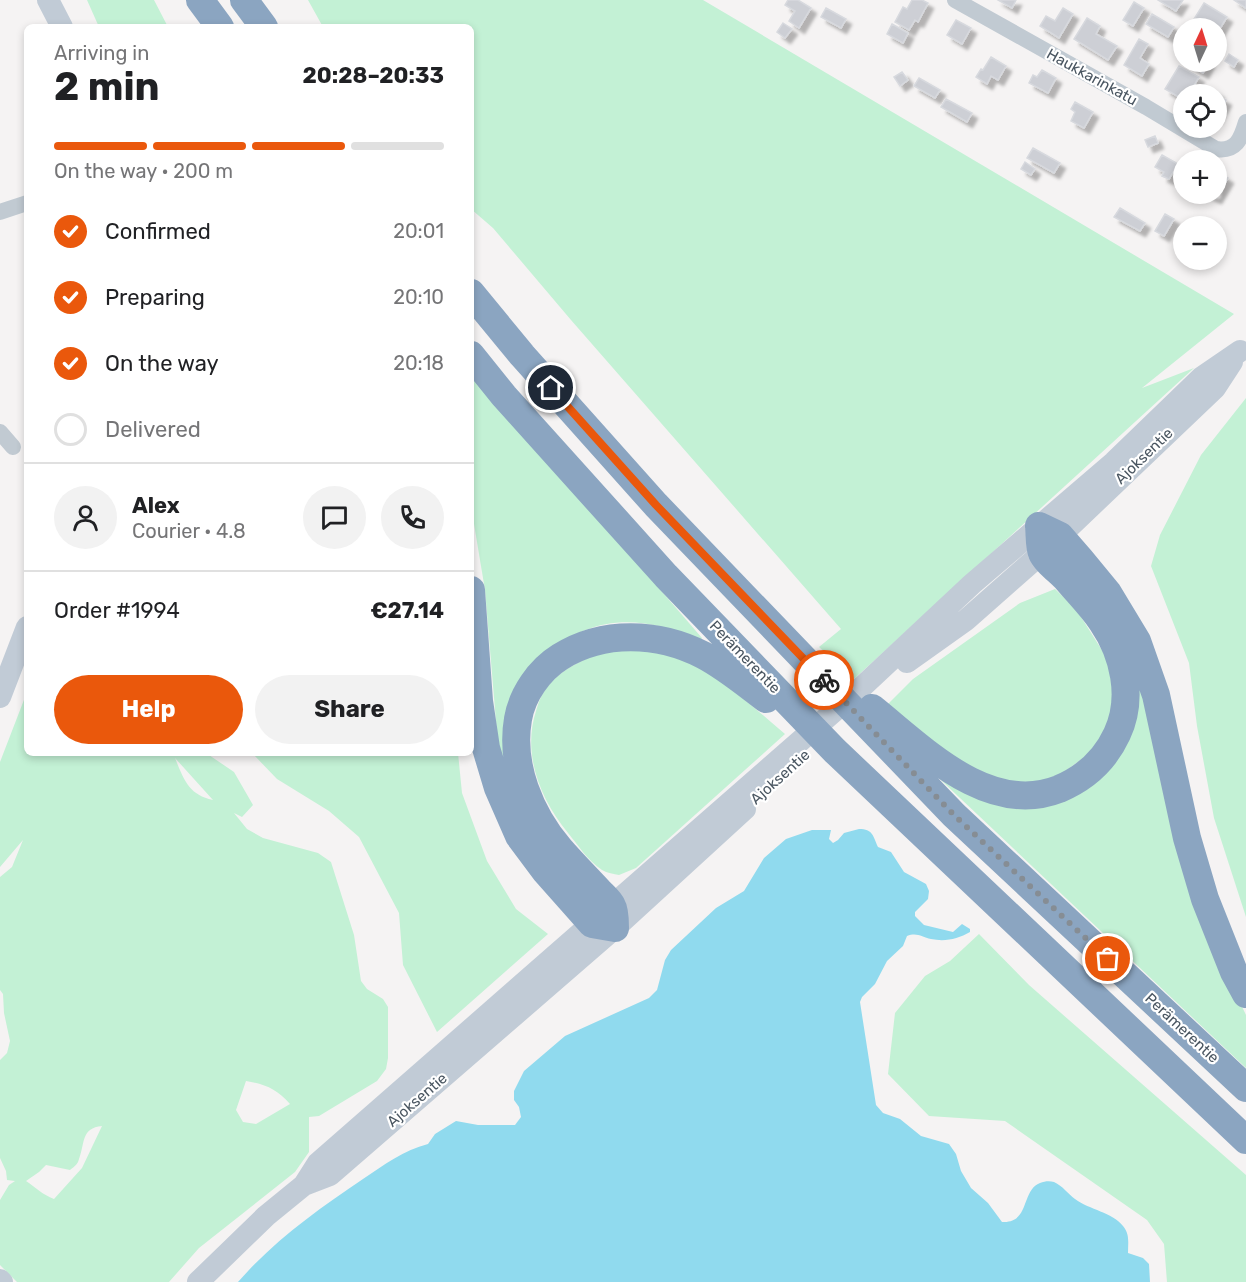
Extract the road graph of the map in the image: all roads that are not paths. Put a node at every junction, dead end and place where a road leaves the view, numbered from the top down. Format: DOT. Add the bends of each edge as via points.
graph roads {
  1 [pos="48,0"];
  2 [pos="198,0"];
  3 [pos="244,0"];
  4 [pos="955,0"];
  5 [pos="60,24"];
  6 [pos="212,24"];
  7 [pos="218,24"];
  8 [pos="262,24"];
  9 [pos="1246,122"];
  10 [pos="24,204"];
  11 [pos="0,212"];
  12 [pos="474,298"];
  13 [pos="1243,348"];
  14 [pos="474,359"];
  15 [pos="0,432"];
  16 [pos="13,447"];
  17 [pos="1047,539"];
  18 [pos="24,632"];
  19 [pos="474,632"];
  20 [pos="785,640"];
  21 [pos="7,657"];
  22 [pos="0,697"];
  23 [pos="835,750"];
  24 [pos="607,919"];
  25 [pos="1246,994"];
  26 [pos="1246,1088"];
  27 [pos="1246,1140"];
  28 [pos="198,1282"];
  1 -- 5 [label="main road"];
  2 -- 6 [label="highway"];
  2 -- 7 [label="highway"];
  3 -- 8 [label="highway"];
  4 -- 9 [label="street, Haukkarinkatu" via="1212,147 1230,149 1239,142"];
  10 -- 11 [label="street"];
  12 -- 20 [label="highway, Perämerentie" via="648,496"];
  13 -- 17 [label="main road, Ajoksentie" via="1202,377 1114,462"];
  14 -- 23 [label="highway, Perämerentie" via="666,576"];
  15 -- 16 [label="street"];
  17 -- 20 [label="highway" via="1102,621 1125,679 1122,722 1107,752 1074,783 1029,795 1003,793 960,776"];
  17 -- 24 [label="main road, Ajoksentie" via="964,591 897,662 863,686 780,766"];
  17 -- 25 [label="highway" via="1108,593 1137,641 1156,695 1187,838 1205,899"];
  18 -- 21 [label="main road"];
  19 -- 24 [label="highway" via="486,748 519,836 545,871"];
  20 -- 26 [label="highway, Perämerentie" via="954,815"];
  21 -- 22 [label="main road"];
  23 -- 24 [label="highway" via="725,668 680,646 633,637 610,638 588,642 552,662 531,686 518,717 516,752 525,789 543,825"];
  23 -- 27 [label="highway, Perämerentie"];
  24 -- 28 [label="main road, Ajoksentie" via="330,1175 304,1185"];
}
